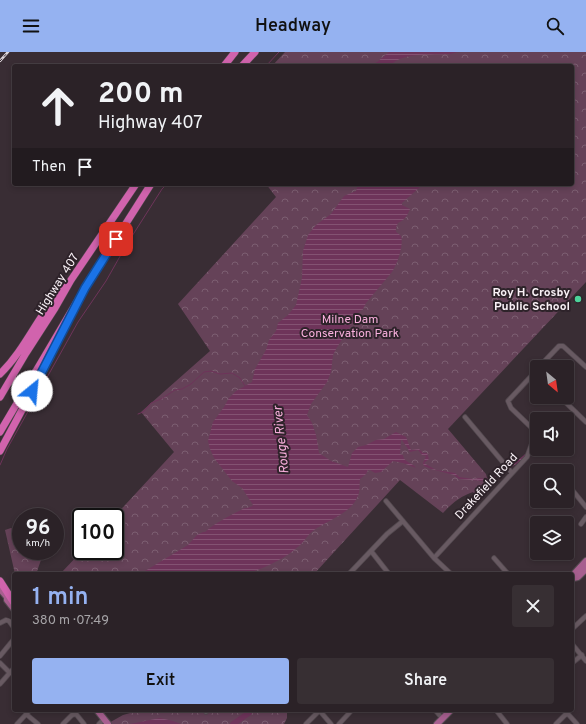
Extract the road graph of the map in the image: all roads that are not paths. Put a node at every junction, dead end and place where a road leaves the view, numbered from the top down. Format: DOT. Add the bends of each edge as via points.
graph roads {
  1 [pos="235,52"];
  2 [pos="255,52"];
  3 [pos="226,64"];
  4 [pos="244,64"];
  5 [pos="135,186"];
  6 [pos="150,186"];
  7 [pos="71,280"];
  8 [pos="74,310"];
  9 [pos="546,360"];
  10 [pos="586,367"];
  11 [pos="0,374"];
  12 [pos="530,379"];
  13 [pos="0,397"];
  14 [pos="567,404"];
  15 [pos="465,417"];
  16 [pos="586,422"];
  17 [pos="0,432"];
  18 [pos="0,451"];
  19 [pos="512,474"];
  20 [pos="574,492"];
  21 [pos="386,500"];
  22 [pos="586,507"];
  23 [pos="586,516"];
  24 [pos="403,521"];
  25 [pos="581,524"];
  26 [pos="371,551"];
  27 [pos="434,558"];
  28 [pos="494,558"];
  29 [pos="586,561"];
  30 [pos="586,569"];
  31 [pos="350,572"];
  32 [pos="387,572"];
  33 [pos="449,572"];
  34 [pos="506,572"];
  35 [pos="574,574"];
  36 [pos="574,578"];
  37 [pos="0,581"];
  38 [pos="0,589"];
  39 [pos="0,596"];
  40 [pos="10,601"];
  41 [pos="586,616"];
  42 [pos="0,623"];
  43 [pos="12,625"];
  44 [pos="574,627"];
  45 [pos="12,641"];
  46 [pos="574,646"];
  47 [pos="0,656"];
  48 [pos="582,656"];
  49 [pos="586,661"];
  50 [pos="574,662"];
  51 [pos="0,663"];
  52 [pos="12,670"];
  53 [pos="10,673"];
  54 [pos="0,684"];
  55 [pos="98,712"];
  56 [pos="318,712"];
  57 [pos="322,712"];
  58 [pos="350,712"];
  59 [pos="438,712"];
  60 [pos="449,712"];
  61 [pos="498,712"];
  62 [pos="26,714"];
  63 [pos="442,718"];
  64 [pos="106,721"];
  65 [pos="17,724"];
  66 [pos="38,724"];
  67 [pos="63,724"];
  68 [pos="84,724"];
  69 [pos="99,724"];
  70 [pos="306,724"];
  71 [pos="331,724"];
  72 [pos="339,724"];
  73 [pos="437,724"];
  74 [pos="507,724"];
  75 [pos="556,724"];
  76 [pos="577,724"];
  1 -- 3 [label="highway"];
  2 -- 4 [label="highway"];
  5 -- 7 [label="highway, Highway 407"];
  6 -- 8 [label="highway" via="85,288"];
  7 -- 11 [label="highway" via="54,298 20,350"];
  7 -- 13 [label="highway, Highway 407"];
  8 -- 17 [label="highway"];
  8 -- 18 [label="highway"];
  9 -- 10 [label="street" via="559,346 563,346"];
  12 -- 19 [label="street, Drakefield Road" via="508,401 511,408 535,433 527,457"];
  14 -- 16 [label="street"];
  15 -- 19 [label="street"];
  19 -- 27 [label="street, Drakefield Road"];
  20 -- 22 [label="street"];
  21 -- 24 [label="street"];
  23 -- 25 [label="street"];
  24 -- 26 [label="street"];
  24 -- 27 [label="street"];
  26 -- 31 [label="street"];
  26 -- 32 [label="street"];
  27 -- 33 [label="street"];
  28 -- 34 [label="street"];
  29 -- 35 [label="main road"];
  30 -- 36 [label="main road"];
  37 -- 40 [label="highway"];
  38 -- 40 [label="main road"];
  39 -- 40 [label="main road"];
  41 -- 44 [label="street"];
  42 -- 43 [label="street" via="6,620"];
  45 -- 47 [label="street"];
  46 -- 48 [label="street"];
  48 -- 49 [label="street"];
  48 -- 50 [label="street"];
  51 -- 53 [label="street"];
  52 -- 53 [label="street"];
  53 -- 54 [label="street"];
  55 -- 64 [label="main road"];
  56 -- 70 [label="street"];
  57 -- 71 [label="street"];
  58 -- 72 [label="street"];
  59 -- 63 [label="street"];
  60 -- 63 [label="main road"];
  61 -- 74 [label="street"];
  62 -- 65 [label="street"];
  62 -- 66 [label="street"];
  63 -- 73 [label="main road"];
  64 -- 69 [label="street"];
  67 -- 68 [label="street" via="76,714"];
  75 -- 76 [label="street" via="568,714"];
}
